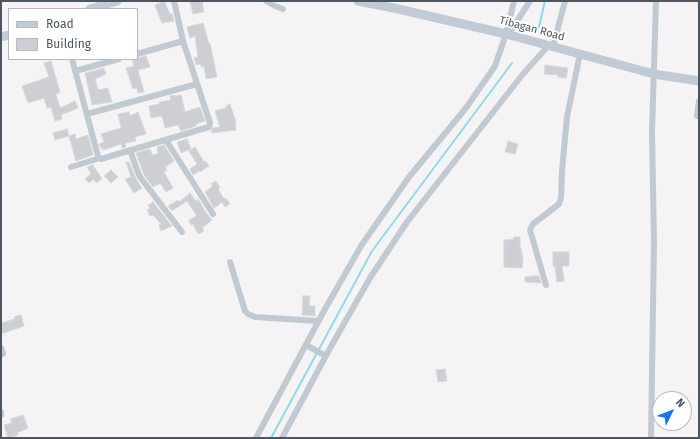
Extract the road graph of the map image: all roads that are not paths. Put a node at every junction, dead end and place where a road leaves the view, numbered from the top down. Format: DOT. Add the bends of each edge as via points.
graph roads {
  1 [pos="117,1"];
  2 [pos="174,1"];
  3 [pos="266,1"];
  4 [pos="358,1"];
  5 [pos="514,1"];
  6 [pos="530,1"];
  7 [pos="565,1"];
  8 [pos="656,1"];
  9 [pos="104,3"];
  10 [pos="394,4"];
  11 [pos="95,8"];
  12 [pos="283,9"];
  13 [pos="507,34"];
  14 [pos="183,41"];
  15 [pos="550,46"];
  16 [pos="138,54"];
  17 [pos="580,54"];
  18 [pos="72,60"];
  19 [pos="115,60"];
  20 [pos="75,71"];
  21 [pos="654,74"];
  22 [pos="699,82"];
  23 [pos="197,84"];
  24 [pos="699,101"];
  25 [pos="87,114"];
  26 [pos="697,116"];
  27 [pos="166,140"];
  28 [pos="130,150"];
  29 [pos="100,158"];
  30 [pos="71,167"];
  31 [pos="213,214"];
  32 [pos="182,232"];
  33 [pos="230,262"];
  34 [pos="546,285"];
  35 [pos="318,321"];
  36 [pos="307,346"];
  37 [pos="324,356"];
  38 [pos="1,412"];
  39 [pos="1,415"];
  40 [pos="256,438"];
  41 [pos="282,438"];
  42 [pos="651,438"];
  1 -- 9 [label="main road"];
  2 -- 14 [label="street"];
  3 -- 12 [label="street"];
  4 -- 10 [label="main road, Tibagan Road"];
  5 -- 13 [label="street"];
  6 -- 13 [label="street"];
  7 -- 15 [label="street"];
  8 -- 21 [label="street"];
  9 -- 11 [label="main road"];
  10 -- 13 [label="main road, Tibagan Road"];
  13 -- 15 [label="main road, Tibagan Road"];
  13 -- 35 [label="street" via="495,66 466,108 409,177 361,246"];
  14 -- 16 [label="street"];
  14 -- 23 [label="street"];
  15 -- 17 [label="main road, Tibagan Road"];
  15 -- 37 [label="street" via="522,74 407,222"];
  17 -- 21 [label="main road, Tibagan Road"];
  17 -- 34 [label="street" via="566,117 561,198 559,204 533,224 530,230"];
  18 -- 20 [label="street"];
  19 -- 20 [label="street"];
  20 -- 25 [label="street"];
  21 -- 22 [label="main road, Tibagan Road"];
  21 -- 42 [label="street"];
  23 -- 25 [label="street"];
  23 -- 27 [label="street" via="210,126"];
  24 -- 26 [label="street"];
  25 -- 29 [label="street"];
  27 -- 28 [label="street"];
  27 -- 31 [label="street"];
  28 -- 29 [label="street"];
  28 -- 32 [label="street" via="140,177"];
  29 -- 30 [label="street"];
  33 -- 35 [label="street" via="248,314 254,317"];
  35 -- 36 [label="street"];
  36 -- 37 [label="street"];
  36 -- 40 [label="street"];
  37 -- 41 [label="street"];
  38 -- 39 [label="street"];
}
